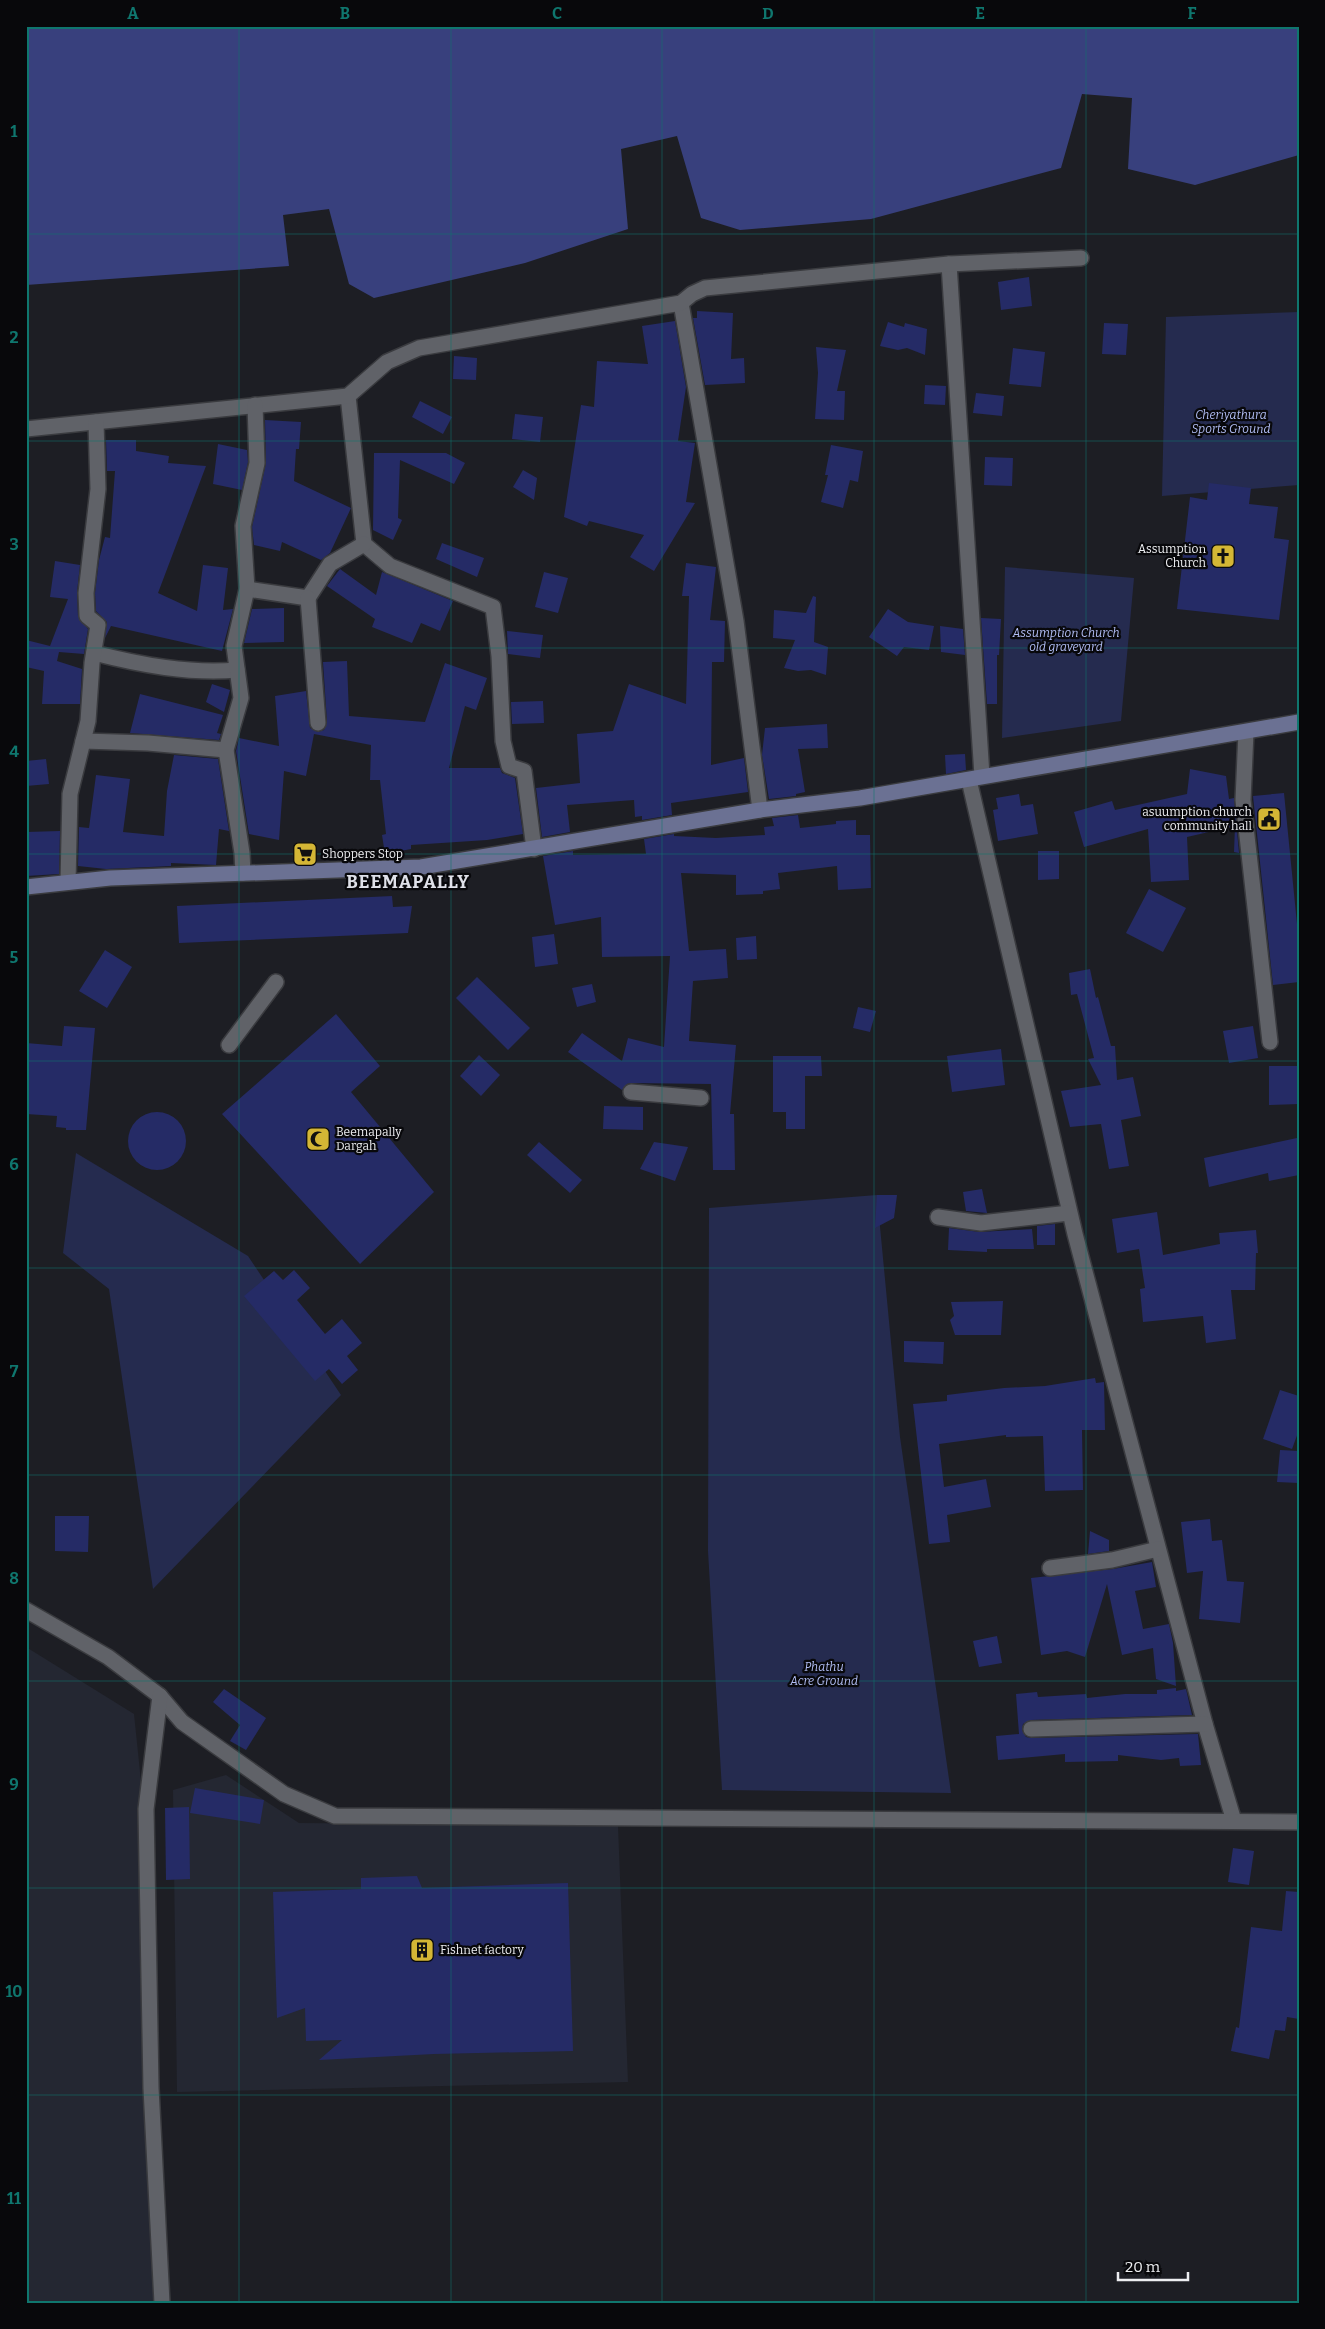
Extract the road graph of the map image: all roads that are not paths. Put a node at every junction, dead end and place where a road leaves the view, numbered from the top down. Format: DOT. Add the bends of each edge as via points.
graph roads {
  1 [pos="1081,258"];
  2 [pos="949,264"];
  3 [pos="681,303"];
  4 [pos="348,396"];
  5 [pos="255,405"];
  6 [pos="96,422"];
  7 [pos="26,429"];
  8 [pos="364,544"];
  9 [pos="246,589"];
  10 [pos="308,598"];
  11 [pos="94,653"];
  12 [pos="237,670"];
  13 [pos="1299,722"];
  14 [pos="318,723"];
  15 [pos="1246,732"];
  16 [pos="83,741"];
  17 [pos="226,750"];
  18 [pos="976,778"];
  19 [pos="760,810"];
  20 [pos="534,849"];
  21 [pos="243,874"];
  22 [pos="68,882"];
  23 [pos="26,887"];
  24 [pos="276,982"];
  25 [pos="1270,1042"];
  26 [pos="229,1045"];
  27 [pos="631,1092"];
  28 [pos="700,1098"];
  29 [pos="1069,1213"];
  30 [pos="938,1217"];
  31 [pos="1158,1549"];
  32 [pos="1050,1568"];
  33 [pos="26,1610"];
  34 [pos="160,1696"];
  35 [pos="1205,1724"];
  36 [pos="1031,1729"];
  37 [pos="1234,1821"];
  38 [pos="1299,1822"];
  39 [pos="162,2303"];
  1 -- 2 [label="street"];
  2 -- 3 [label="street" via="705,288"];
  2 -- 18 [label="street"];
  3 -- 4 [label="street" via="419,348 387,362"];
  3 -- 19 [label="street" via="736,621"];
  4 -- 5 [label="street"];
  4 -- 8 [label="street"];
  5 -- 6 [label="street"];
  5 -- 9 [label="street" via="257,463 243,526"];
  6 -- 7 [label="street"];
  6 -- 11 [label="street" via="98,489 86,593 88,616 98,625"];
  8 -- 10 [label="street" via="330,564"];
  8 -- 20 [label="street" via="390,566 493,607 503,740 510,766 524,772"];
  9 -- 10 [label="street"];
  9 -- 12 [label="street" via="234,646"];
  10 -- 14 [label="street"];
  11 -- 12 [label="street" via="140,664 208,672"];
  11 -- 16 [label="street"];
  12 -- 17 [label="street" via="241,698"];
  13 -- 15 [label="main road"];
  15 -- 18 [label="main road"];
  15 -- 25 [label="street" via="1243,800"];
  16 -- 17 [label="street"];
  16 -- 22 [label="street" via="70,794"];
  17 -- 21 [label="street"];
  18 -- 19 [label="main road" via="860,798"];
  18 -- 29 [label="street"];
  19 -- 20 [label="main road"];
  20 -- 21 [label="main road" via="421,868"];
  21 -- 22 [label="main road"];
  22 -- 23 [label="main road"];
  24 -- 26 [label="street"];
  27 -- 28 [label="street"];
  29 -- 30 [label="street" via="982,1223"];
  29 -- 31 [label="street"];
  31 -- 32 [label="street" via="1112,1560"];
  31 -- 35 [label="street"];
  33 -- 34 [label="street" via="108,1657"];
  34 -- 37 [label="street" via="182,1722 284,1794 335,1816"];
  34 -- 39 [label="street" via="146,1809 151,2088"];
  35 -- 36 [label="street"];
  35 -- 37 [label="street"];
  37 -- 38 [label="street"];
}
